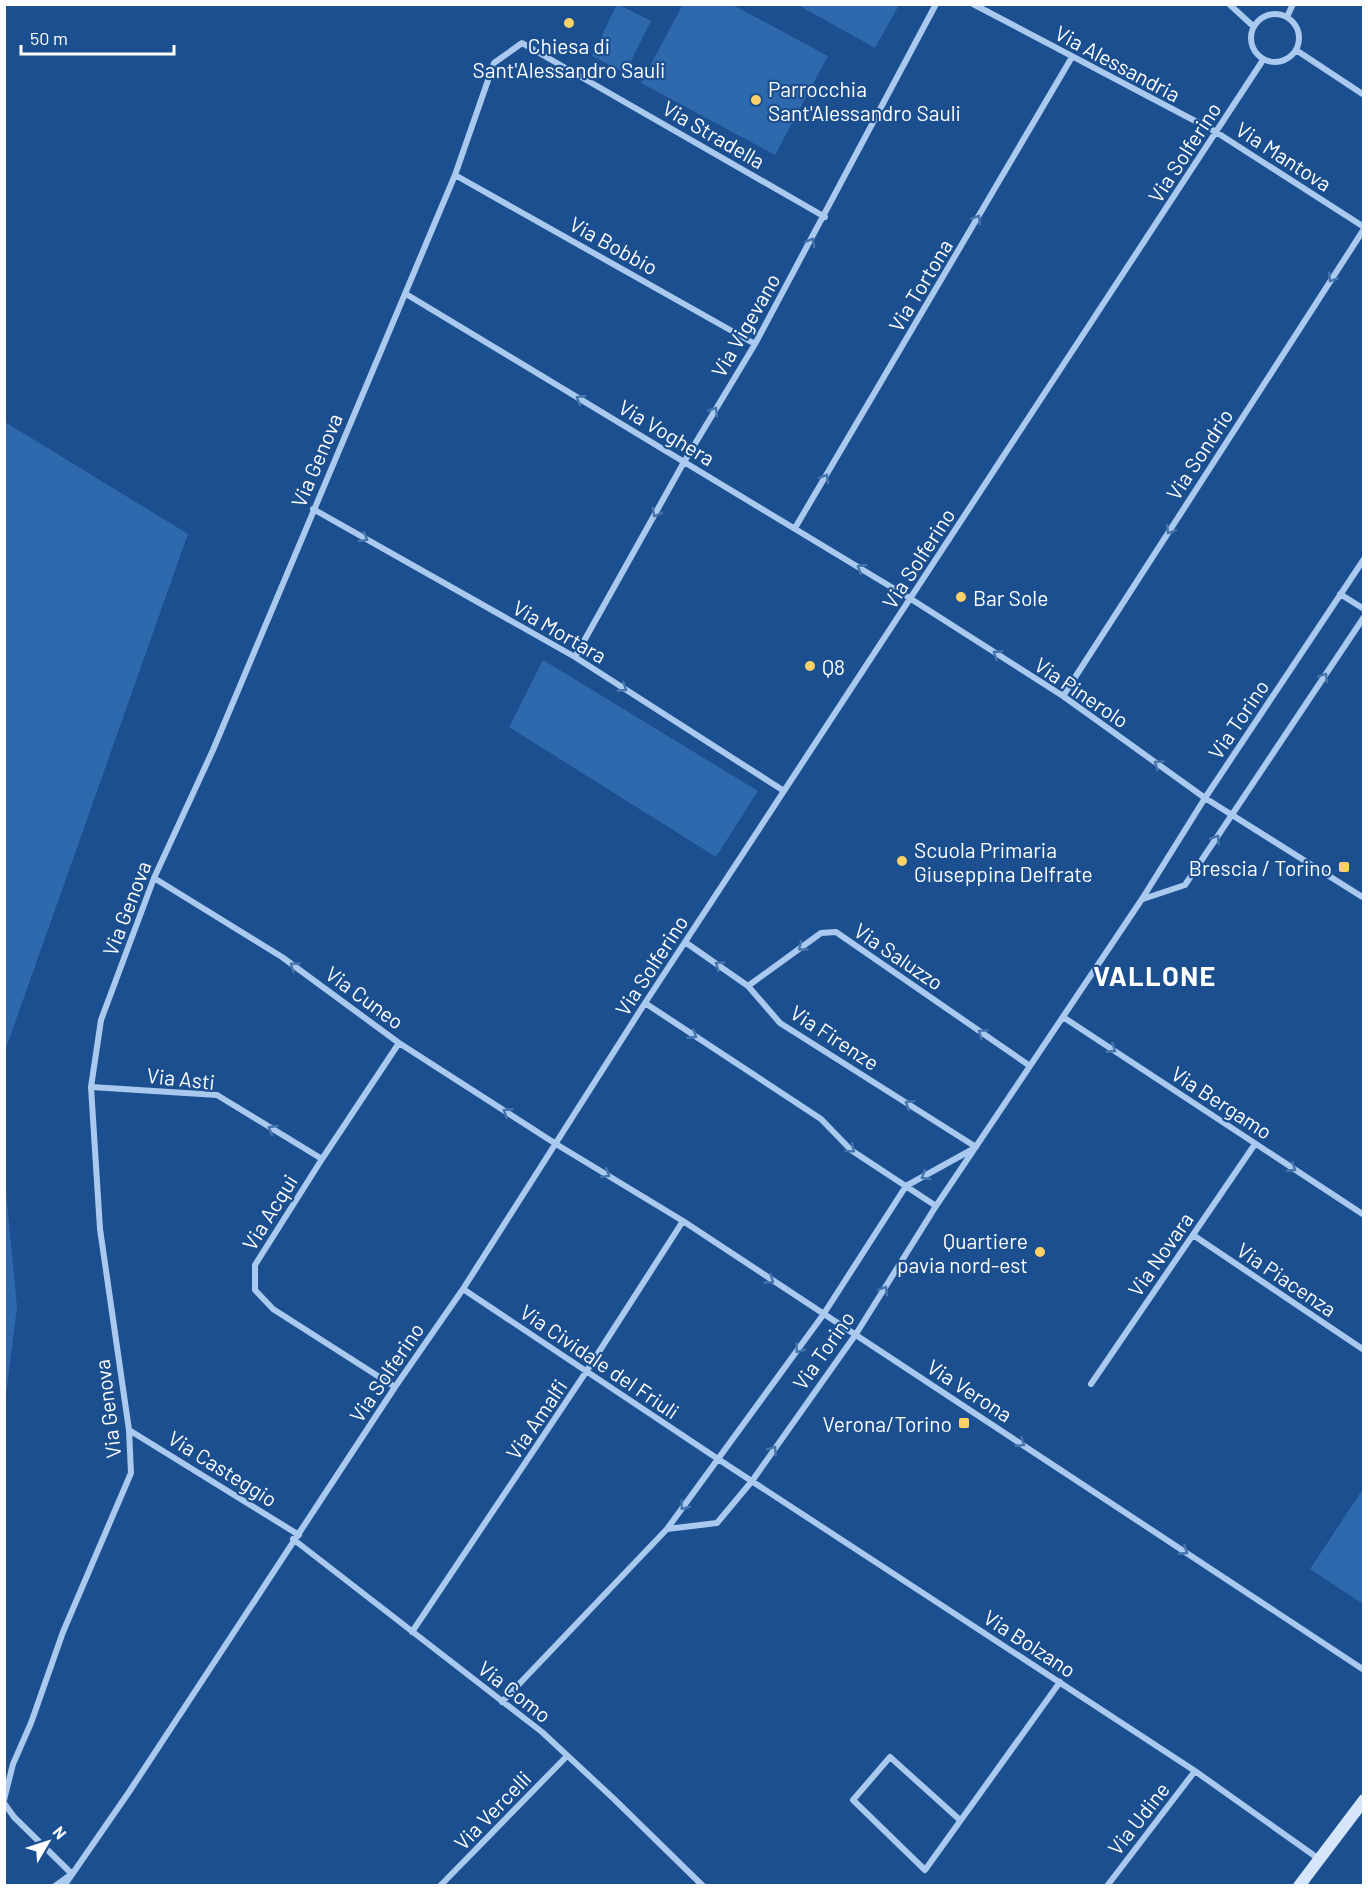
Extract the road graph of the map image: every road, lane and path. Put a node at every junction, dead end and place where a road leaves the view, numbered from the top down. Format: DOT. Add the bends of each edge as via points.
graph roads {
  1 [pos="936,4"];
  2 [pos="973,4"];
  3 [pos="1229,4"];
  4 [pos="1293,4"];
  5 [pos="1287,17"];
  6 [pos="1253,26"];
  7 [pos="1296,50"];
  8 [pos="1072,57"];
  9 [pos="1263,60"];
  10 [pos="494,63"];
  11 [pos="1364,95"];
  12 [pos="1216,132"];
  13 [pos="455,175"];
  14 [pos="825,217"];
  15 [pos="1364,228"];
  16 [pos="406,294"];
  17 [pos="755,344"];
  18 [pos="684,462"];
  19 [pos="313,509"];
  20 [pos="795,528"];
  21 [pos="1364,559"];
  22 [pos="1340,594"];
  23 [pos="911,599"];
  24 [pos="1364,609"];
  25 [pos="1364,617"];
  26 [pos="575,657"];
  27 [pos="1063,696"];
  28 [pos="784,791"];
  29 [pos="1205,798"];
  30 [pos="1233,815"];
  31 [pos="154,878"];
  32 [pos="1364,898"];
  33 [pos="1142,899"];
  34 [pos="685,942"];
  35 [pos="748,986"];
  36 [pos="645,1003"];
  37 [pos="1063,1017"];
  38 [pos="399,1043"];
  39 [pos="1030,1066"];
  40 [pos="91,1087"];
  41 [pos="556,1144"];
  42 [pos="1256,1144"];
  43 [pos="976,1147"];
  44 [pos="322,1159"];
  45 [pos="906,1186"];
  46 [pos="936,1206"];
  47 [pos="1364,1215"];
  48 [pos="683,1221"];
  49 [pos="1193,1236"];
  50 [pos="463,1289"];
  51 [pos="823,1315"];
  52 [pos="856,1334"];
  53 [pos="1364,1350"];
  54 [pos="586,1372"];
  55 [pos="1091,1384"];
  56 [pos="395,1387"];
  57 [pos="129,1430"];
  58 [pos="718,1459"];
  59 [pos="752,1481"];
  60 [pos="667,1529"];
  61 [pos="296,1537"];
  62 [pos="412,1632"];
  63 [pos="1364,1670"];
  64 [pos="1060,1682"];
  65 [pos="502,1702"];
  66 [pos="566,1757"];
  67 [pos="1195,1771"];
  68 [pos="1364,1800"];
  69 [pos="4,1801"];
  70 [pos="960,1820"];
  71 [pos="1319,1859"];
  72 [pos="72,1874"];
  73 [pos="55,1886"];
  74 [pos="64,1886"];
  75 [pos="440,1886"];
  76 [pos="703,1886"];
  77 [pos="1107,1886"];
  78 [pos="1299,1886"];
  1 -- 14 [label="street, Via Vigevano"];
  2 -- 8 [label="street, Via Alessandria"];
  3 -- 6 [label="street"];
  4 -- 5 [label="street"];
  5 -- 6 [label="street" via="1268,15"];
  5 -- 7 [label="street" via="1298,31"];
  6 -- 9 [label="street" via="1251,45"];
  7 -- 9 [label="street" via="1281,62"];
  7 -- 11 [label="street"];
  8 -- 12 [label="street, Via Alessandria"];
  20 -- 8 [label="street, Via Tortona, one-way"];
  9 -- 12 [label="street, Via Solferino"];
  10 -- 13 [label="street, Via Genova"];
  10 -- 14 [label="street, Via Stradella" via="522,44"];
  12 -- 15 [label="street, Via Mantova"];
  12 -- 23 [label="street, Via Solferino"];
  13 -- 16 [label="street, Via Genova"];
  13 -- 17 [label="street, Via Bobbio"];
  17 -- 14 [label="street, Via Vigevano, one-way"];
  15 -- 27 [label="street, Via Sondrio, one-way"];
  18 -- 16 [label="street, Via Voghera, one-way"];
  16 -- 19 [label="street, Via Genova"];
  18 -- 17 [label="street, Via Vigevano, one-way"];
  18 -- 20 [label="street, Via Voghera"];
  18 -- 26 [label="street, Via Vigevano, one-way"];
  19 -- 26 [label="street, Via Mortara, one-way"];
  19 -- 31 [label="street, Via Genova" via="213,750"];
  23 -- 20 [label="street, Via Voghera, one-way"];
  21 -- 22 [label="street, Via Torino"];
  22 -- 24 [label="street"];
  22 -- 29 [label="street, Via Torino"];
  27 -- 23 [label="street, Via Pinerolo, one-way"];
  23 -- 28 [label="street, Via Solferino"];
  30 -- 25 [label="street, one-way"];
  26 -- 28 [label="street, Via Mortara, one-way"];
  29 -- 27 [label="street, Via Pinerolo, one-way"];
  28 -- 34 [label="street, Via Solferino"];
  29 -- 30 [label="street, Via Pinerolo"];
  29 -- 33 [label="street, Via Torino"];
  30 -- 32 [label="street, Via Pinerolo"];
  33 -- 30 [label="street, one-way" via="1185,885"];
  38 -- 31 [label="street, Via Cuneo, one-way" via="282,957"];
  31 -- 40 [label="street, Via Genova" via="101,1020"];
  33 -- 37 [label="street, Via Torino"];
  35 -- 34 [label="street, Via Firenze, one-way"];
  34 -- 36 [label="street, Via Solferino"];
  39 -- 35 [label="street, Via Saluzzo, one-way" via="836,932 821,933"];
  43 -- 35 [label="street, Via Firenze, one-way" via="780,1023"];
  36 -- 41 [label="street, Via Solferino"];
  36 -- 45 [label="street, one-way" via="821,1119 851,1150"];
  37 -- 39 [label="street, Via Torino"];
  37 -- 42 [label="street, Via Bergamo, one-way"];
  41 -- 38 [label="street, Via Cuneo, one-way"];
  38 -- 44 [label="street, Via Acqui"];
  39 -- 43 [label="street, Via Torino"];
  44 -- 40 [label="street, Via Asti, one-way" via="217,1095"];
  40 -- 57 [label="street, Via Genova" via="100,1229"];
  41 -- 48 [label="street, Via Verona, one-way"];
  41 -- 50 [label="street, Via Solferino"];
  42 -- 47 [label="street, Via Bergamo, one-way"];
  42 -- 49 [label="street, Via Novara"];
  43 -- 45 [label="street, Via Torino, one-way"];
  43 -- 46 [label="street, Via Torino"];
  44 -- 56 [label="street, Via Acqui" via="255,1265 255,1290 273,1309"];
  45 -- 46 [label="street"];
  45 -- 51 [label="street, Via Torino"];
  52 -- 46 [label="street, Via Torino, one-way"];
  48 -- 51 [label="street, Via Verona, one-way"];
  48 -- 54 [label="street, Via Amalfi"];
  49 -- 53 [label="street, Via Piacenza"];
  49 -- 55 [label="street, Via Novara"];
  50 -- 54 [label="street, Via Cividale del Friuli"];
  50 -- 56 [label="street, Via Solferino"];
  51 -- 52 [label="street, Via Verona"];
  51 -- 58 [label="street, Via Torino, one-way"];
  59 -- 52 [label="street, Via Torino, one-way"];
  52 -- 63 [label="street, Via Verona, one-way"];
  54 -- 58 [label="street, Via Cividale del Friuli"];
  54 -- 62 [label="street, Via Amalfi"];
  56 -- 61 [label="street, Via Solferino"];
  57 -- 61 [label="street, Via Casteggio"];
  57 -- 69 [label="street, Via Genova" via="131,1473 63,1632 13,1764"];
  58 -- 59 [label="street, Via Bolzano"];
  58 -- 60 [label="street, Via Torino, one-way"];
  59 -- 60 [label="street, Via Torino" via="717,1523"];
  59 -- 64 [label="street, Via Bolzano"];
  60 -- 65 [label="street, Via Torino"];
  61 -- 62 [label="street, Via Como"];
  61 -- 72 [label="street, Via Solferino"];
  62 -- 65 [label="street, Via Como"];
  64 -- 67 [label="street, Via Bolzano"];
  64 -- 70 [label="street"];
  65 -- 66 [label="street, Via Como" via="542,1732"];
  66 -- 75 [label="street, Via Vercelli"];
  66 -- 76 [label="street, Via Como"];
  67 -- 71 [label="street, Via Bolzano"];
  67 -- 77 [label="street, Via Udine"];
  68 -- 71 [label="street"];
  69 -- 72 [label="street, Via Genova" via="14,1817"];
  70 -- 70 [label="street" via="924,1870 853,1800 890,1757"];
  71 -- 78 [label="street"];
  72 -- 73 [label="street"];
  72 -- 74 [label="street, Via Solferino"];
}
